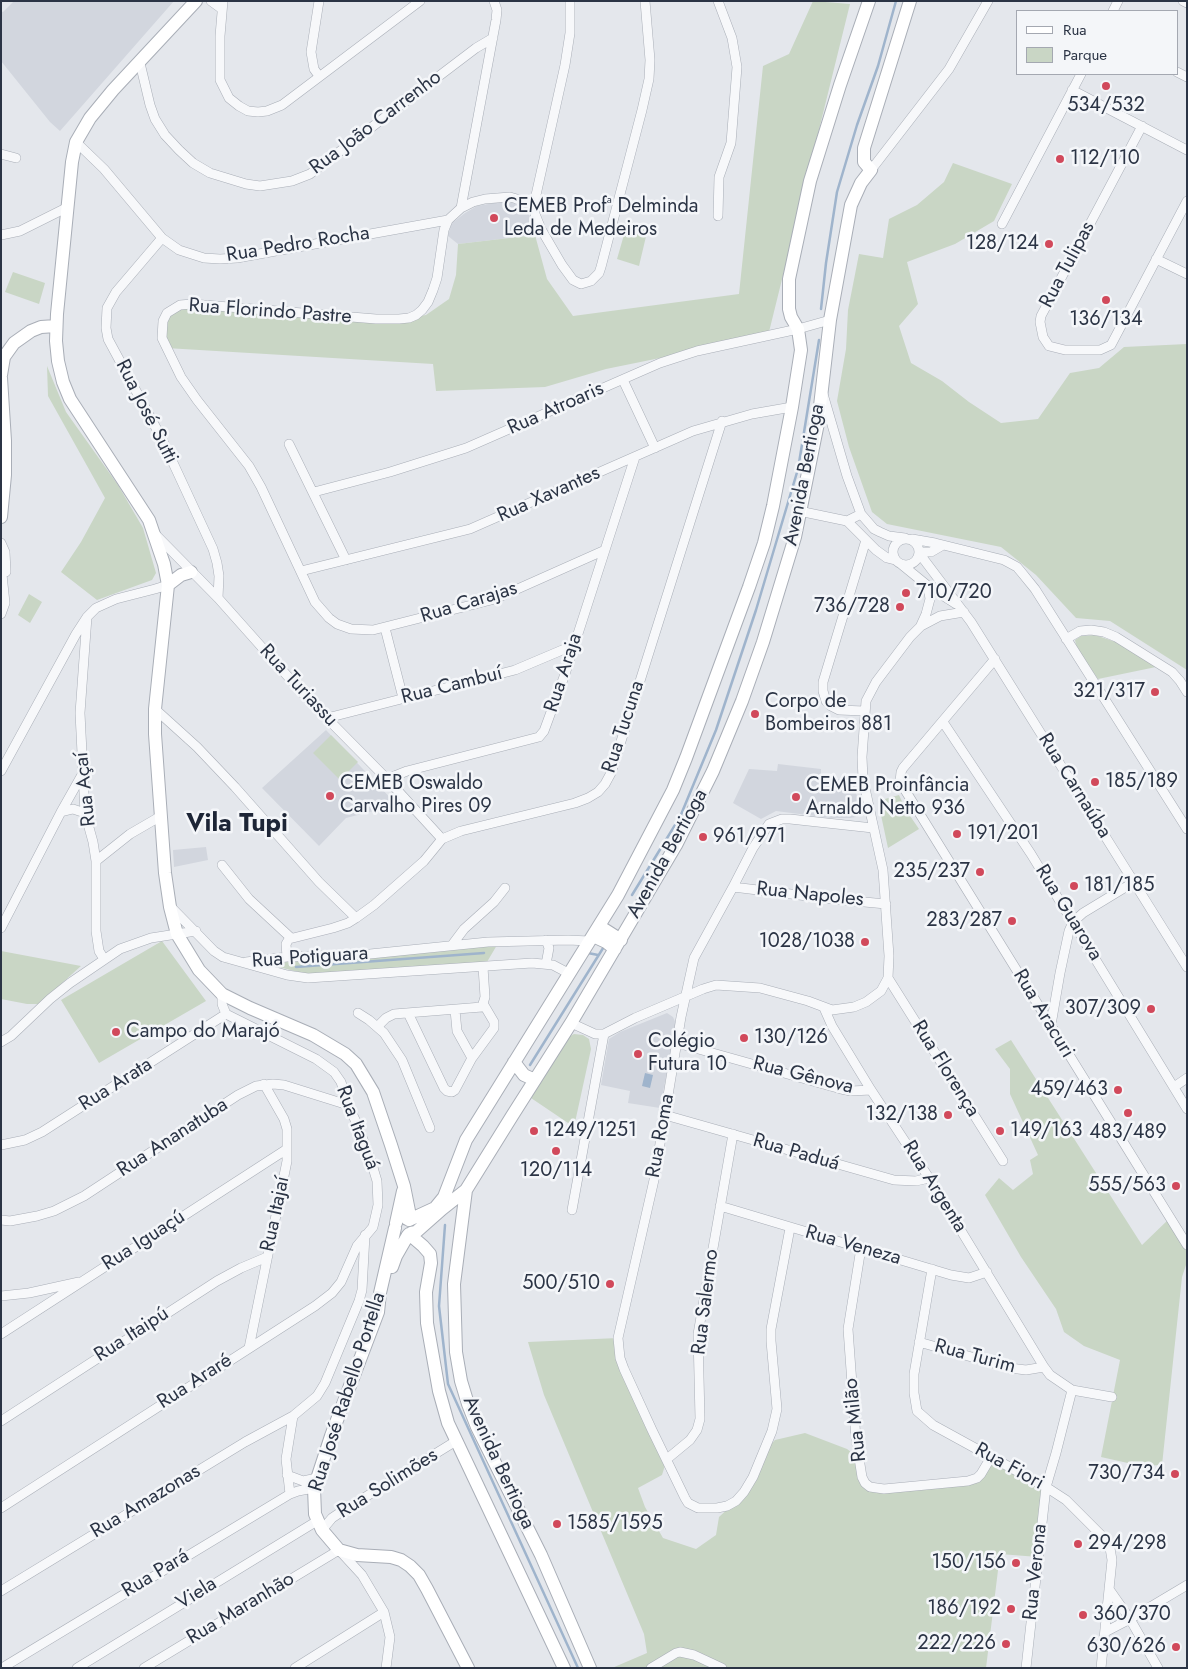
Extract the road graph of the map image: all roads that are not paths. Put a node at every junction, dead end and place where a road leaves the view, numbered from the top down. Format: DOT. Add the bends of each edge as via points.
graph roads {
  1 [pos="196,1"];
  2 [pos="211,1"];
  3 [pos="319,1"];
  4 [pos="420,1"];
  5 [pos="494,1"];
  6 [pos="570,1"];
  7 [pos="645,1"];
  8 [pos="718,1"];
  9 [pos="869,1"];
  10 [pos="910,1"];
  11 [pos="988,1"];
  12 [pos="1183,1"];
  13 [pos="1187,3"];
  14 [pos="222,5"];
  15 [pos="492,38"];
  16 [pos="140,63"];
  17 [pos="1080,75"];
  18 [pos="319,76"];
  19 [pos="1072,90"];
  20 [pos="1142,126"];
  21 [pos="76,142"];
  22 [pos="1187,150"];
  23 [pos="1,154"];
  24 [pos="16,158"];
  25 [pos="871,170"];
  26 [pos="1187,200"];
  27 [pos="534,204"];
  28 [pos="68,207"];
  29 [pos="461,208"];
  30 [pos="718,216"];
  31 [pos="448,220"];
  32 [pos="1002,224"];
  33 [pos="1,235"];
  34 [pos="162,238"];
  35 [pos="1156,259"];
  36 [pos="1187,274"];
  37 [pos="57,320"];
  38 [pos="830,320"];
  39 [pos="798,329"];
  40 [pos="1,349"];
  41 [pos="1,376"];
  42 [pos="623,380"];
  43 [pos="822,391"];
  44 [pos="792,408"];
  45 [pos="722,421"];
  46 [pos="289,444"];
  47 [pos="654,448"];
  48 [pos="634,458"];
  49 [pos="314,492"];
  50 [pos="799,511"];
  51 [pos="861,514"];
  52 [pos="1,517"];
  53 [pos="848,520"];
  54 [pos="154,533"];
  55 [pos="908,539"];
  56 [pos="866,540"];
  57 [pos="1,543"];
  58 [pos="943,545"];
  59 [pos="605,550"];
  60 [pos="919,552"];
  61 [pos="346,560"];
  62 [pos="898,562"];
  63 [pos="1,564"];
  64 [pos="301,571"];
  65 [pos="191,572"];
  66 [pos="168,585"];
  67 [pos="928,586"];
  68 [pos="5,590"];
  69 [pos="218,598"];
  70 [pos="962,609"];
  71 [pos="1,614"];
  72 [pos="88,617"];
  73 [pos="329,618"];
  74 [pos="921,626"];
  75 [pos="384,628"];
  76 [pos="1066,639"];
  77 [pos="574,644"];
  78 [pos="995,659"];
  79 [pos="1187,692"];
  80 [pos="403,698"];
  81 [pos="155,709"];
  82 [pos="864,711"];
  83 [pos="328,718"];
  84 [pos="943,722"];
  85 [pos="1,771"];
  86 [pos="84,772"];
  87 [pos="387,779"];
  88 [pos="61,812"];
  89 [pos="86,813"];
  90 [pos="161,816"];
  91 [pos="873,828"];
  92 [pos="1187,829"];
  93 [pos="442,839"];
  94 [pos="96,861"];
  95 [pos="222,865"];
  96 [pos="1134,882"];
  97 [pos="734,886"];
  98 [pos="505,888"];
  99 [pos="886,904"];
  100 [pos="170,907"];
  101 [pos="356,918"];
  102 [pos="1073,922"];
  103 [pos="1,928"];
  104 [pos="196,931"];
  105 [pos="177,934"];
  106 [pos="594,934"];
  107 [pos="291,938"];
  108 [pos="546,940"];
  109 [pos="452,945"];
  110 [pos="618,945"];
  111 [pos="287,957"];
  112 [pos="104,960"];
  113 [pos="242,962"];
  114 [pos="546,964"];
  115 [pos="483,967"];
  116 [pos="1187,967"];
  117 [pos="570,974"];
  118 [pos="888,978"];
  119 [pos="222,994"];
  120 [pos="685,997"];
  121 [pos="484,1005"];
  122 [pos="824,1008"];
  123 [pos="455,1010"];
  124 [pos="358,1013"];
  125 [pos="408,1013"];
  126 [pos="226,1014"];
  127 [pos="572,1023"];
  128 [pos="1051,1025"];
  129 [pos="377,1027"];
  130 [pos="604,1034"];
  131 [pos="1,1042"];
  132 [pos="678,1043"];
  133 [pos="472,1058"];
  134 [pos="514,1062"];
  135 [pos="1187,1078"];
  136 [pos="534,1080"];
  137 [pos="264,1084"];
  138 [pos="1174,1087"];
  139 [pos="871,1090"];
  140 [pos="348,1105"];
  141 [pos="1187,1109"];
  142 [pos="665,1115"];
  143 [pos="430,1128"];
  144 [pos="732,1134"];
  145 [pos="1,1144"];
  146 [pos="288,1149"];
  147 [pos="1003,1161"];
  148 [pos="930,1178"];
  149 [pos="466,1190"];
  150 [pos="720,1206"];
  151 [pos="572,1210"];
  152 [pos="1,1220"];
  153 [pos="402,1223"];
  154 [pos="790,1228"];
  155 [pos="366,1234"];
  156 [pos="409,1234"];
  157 [pos="1187,1245"];
  158 [pos="860,1248"];
  159 [pos="266,1257"];
  160 [pos="932,1269"];
  161 [pos="987,1272"];
  162 [pos="84,1280"];
  163 [pos="29,1293"];
  164 [pos="1,1296"];
  165 [pos="39,1310"];
  166 [pos="378,1312"];
  167 [pos="1,1334"];
  168 [pos="919,1342"];
  169 [pos="249,1348"];
  170 [pos="1044,1367"];
  171 [pos="1072,1390"];
  172 [pos="1112,1397"];
  173 [pos="293,1416"];
  174 [pos="1,1421"];
  175 [pos="456,1441"];
  176 [pos="990,1457"];
  177 [pos="666,1459"];
  178 [pos="287,1475"];
  179 [pos="315,1483"];
  180 [pos="1046,1487"];
  181 [pos="290,1494"];
  182 [pos="1,1508"];
  183 [pos="319,1526"];
  184 [pos="338,1550"];
  185 [pos="1187,1585"];
  186 [pos="1109,1589"];
  187 [pos="1,1591"];
  188 [pos="384,1612"];
  189 [pos="1130,1619"];
  190 [pos="1105,1632"];
  191 [pos="2,1668"];
  192 [pos="77,1668"];
  193 [pos="144,1668"];
  194 [pos="295,1668"];
  195 [pos="386,1668"];
  196 [pos="468,1668"];
  197 [pos="564,1668"];
  198 [pos="590,1668"];
  199 [pos="651,1668"];
  200 [pos="722,1668"];
  201 [pos="1026,1668"];
  202 [pos="1101,1668"];
  203 [pos="1158,1668"];
  1 -- 16 [label="street"];
  2 -- 14 [label="street"];
  3 -- 18 [label="street" via="311,52 314,69"];
  4 -- 18 [label="street"];
  5 -- 15 [label="street" via="497,10"];
  6 -- 27 [label="street" via="565,65"];
  7 -- 27 [label="street" via="649,80 601,267 586,284 568,276 541,229"];
  8 -- 30 [label="street" via="732,38 737,67 732,143 719,177"];
  9 -- 39 [label="street, Avenida Bertioga" via="810,181 800,226 788,301 790,317"];
  10 -- 25 [label="street" via="864,148 864,162"];
  11 -- 25 [label="street" via="949,69"];
  12 -- 13 [label="street"];
  14 -- 18 [label="street" via="220,80 229,98 239,106 248,111 268,111 282,105"];
  15 -- 16 [label="street, Rua João Carrenho" via="310,174 292,181 260,186 210,173 179,150 155,119"];
  15 -- 29 [label="street"];
  16 -- 21 [label="street" via="90,118"];
  17 -- 19 [label="street"];
  19 -- 20 [label="street"];
  19 -- 32 [label="street"];
  20 -- 22 [label="street"];
  20 -- 35 [label="street, Rua Tulipas" via="1045,307 1040,322 1049,346 1065,350 1100,350 1114,342"];
  21 -- 28 [label="street"];
  21 -- 34 [label="street, Rua Pedro Rocha" via="104,169"];
  23 -- 24 [label="street"];
  25 -- 38 [label="street, Avenida Bertioga" via="851,205"];
  26 -- 35 [label="street"];
  27 -- 29 [label="street" via="498,197"];
  28 -- 33 [label="street" via="20,231"];
  28 -- 37 [label="street"];
  29 -- 31 [label="street"];
  31 -- 34 [label="street, Rua Pedro Rocha" via="237,258 190,254"];
  31 -- 64 [label="street, Rua Florindo Pastre" via="433,290 422,310 409,318 376,319 192,304 174,308 163,320 162,338 181,377 249,466"];
  34 -- 69 [label="street, Rua José Sutti" via="116,292 107,308 106,328 108,338 162,439 213,549 218,562"];
  35 -- 36 [label="street"];
  37 -- 40 [label="street" via="20,330"];
  37 -- 41 [label="street" via="31,331 8,349"];
  37 -- 54 [label="street" via="58,361 70,399 142,506"];
  38 -- 39 [label="street, Rua Atroaris"];
  38 -- 43 [label="street, Avenida Bertioga"];
  39 -- 42 [label="street, Rua Atroaris" via="696,351"];
  39 -- 44 [label="street, Avenida Bertioga" via="801,350"];
  41 -- 52 [label="street" via="5,475"];
  42 -- 47 [label="street"];
  42 -- 49 [label="street, Rua Atroaris" via="466,448"];
  43 -- 50 [label="street, Avenida Bertioga"];
  43 -- 51 [label="street"];
  44 -- 45 [label="street, Rua Xavantes"];
  44 -- 106 [label="street, Avenida Bertioga" via="764,543 690,750 674,790"];
  45 -- 47 [label="street, Rua Xavantes"];
  45 -- 93 [label="street, Rua Tucuna" via="605,784 598,792 575,803"];
  46 -- 49 [label="street"];
  47 -- 48 [label="street, Rua Xavantes"];
  48 -- 59 [label="street, Rua Araja"];
  48 -- 61 [label="street, Rua Xavantes" via="470,529"];
  49 -- 61 [label="street"];
  50 -- 53 [label="street"];
  50 -- 110 [label="street, Avenida Bertioga" via="795,537 763,642 728,735 688,822"];
  51 -- 53 [label="street"];
  51 -- 55 [label="street" via="874,529"];
  53 -- 56 [label="street"];
  54 -- 65 [label="street, Rua Turiassu"];
  54 -- 66 [label="street"];
  55 -- 58 [label="street"];
  55 -- 60 [label="street" via="916,544"];
  55 -- 62 [label="street" via="896,542 894,546"];
  56 -- 62 [label="street" via="887,558"];
  56 -- 82 [label="street" via="823,682 826,701 832,706 839,710"];
  57 -- 68 [label="street" via="6,559"];
  58 -- 60 [label="street" via="931,552"];
  58 -- 76 [label="street" via="1004,560 1017,567 1035,589"];
  59 -- 75 [label="street, Rua Carajas" via="495,599"];
  59 -- 77 [label="street, Rua Araja"];
  60 -- 62 [label="street" via="913,563"];
  60 -- 70 [label="street, Rua Carnaúba"];
  61 -- 64 [label="street, Rua Xavantes"];
  62 -- 67 [label="street"];
  63 -- 68 [label="street"];
  64 -- 73 [label="street, Rua Florindo Pastre" via="315,602"];
  65 -- 66 [label="street"];
  65 -- 69 [label="street, Rua Turiassu"];
  66 -- 72 [label="street" via="110,601 96,608"];
  66 -- 81 [label="street"];
  67 -- 70 [label="street"];
  67 -- 74 [label="street" via="930,599"];
  68 -- 71 [label="street"];
  69 -- 83 [label="street, Rua Turiassu"];
  70 -- 74 [label="street"];
  70 -- 78 [label="street, Rua Carnaúba"];
  72 -- 85 [label="street"];
  72 -- 86 [label="street, Rua Açaí" via="80,713"];
  73 -- 75 [label="street, Rua Carajas" via="351,629"];
  74 -- 82 [label="street" via="876,682"];
  75 -- 80 [label="street"];
  76 -- 79 [label="street" via="1080,631 1091,630 1116,637 1172,672"];
  76 -- 92 [label="street"];
  77 -- 80 [label="street, Rua Cambuí" via="514,670"];
  77 -- 87 [label="street, Rua Araja" via="546,727 538,737"];
  78 -- 84 [label="street"];
  78 -- 96 [label="street, Rua Carnaúba"];
  80 -- 83 [label="street, Rua Cambuí"];
  81 -- 90 [label="street"];
  81 -- 101 [label="street" via="207,757 319,882"];
  82 -- 91 [label="street" via="863,779"];
  83 -- 87 [label="street, Rua Turiassu"];
  84 -- 102 [label="street, Rua Guarova"];
  84 -- 128 [label="street, Rua Aracuri" via="901,772 900,782"];
  86 -- 88 [label="street"];
  86 -- 89 [label="street, Rua Açaí"];
  87 -- 93 [label="street, Rua Turiassu"];
  88 -- 89 [label="street" via="73,808"];
  88 -- 103 [label="street"];
  89 -- 94 [label="street, Rua Açaí"];
  90 -- 94 [label="street" via="130,834"];
  90 -- 100 [label="street"];
  91 -- 97 [label="street, Rua Roma" via="790,819 774,821 753,848"];
  91 -- 99 [label="street" via="883,870"];
  93 -- 101 [label="street, Rua Tucuna" via="424,861"];
  94 -- 112 [label="street, Rua Açaí" via="96,931"];
  95 -- 107 [label="street" via="249,899"];
  96 -- 102 [label="street"];
  96 -- 116 [label="street, Rua Carnaúba"];
  97 -- 99 [label="street, Rua Napoles"];
  97 -- 120 [label="street, Rua Roma" via="694,958"];
  98 -- 109 [label="street"];
  99 -- 118 [label="street"];
  100 -- 104 [label="street"];
  100 -- 105 [label="street"];
  101 -- 107 [label="street, Rua Tucuna" via="333,928"];
  102 -- 128 [label="street"];
  102 -- 138 [label="street, Rua Guarova"];
  104 -- 105 [label="street"];
  104 -- 113 [label="street" via="214,951"];
  105 -- 112 [label="street" via="132,944"];
  105 -- 119 [label="street" via="199,970"];
  106 -- 108 [label="street, Rua Potiguara"];
  106 -- 110 [label="street"];
  106 -- 117 [label="street, Avenida Bertioga"];
  107 -- 111 [label="street" via="286,944"];
  108 -- 109 [label="street, Rua Potiguara"];
  108 -- 114 [label="street" via="549,948"];
  109 -- 111 [label="street, Rua Potiguara" via="370,954"];
  110 -- 127 [label="street, Avenida Bertioga"];
  111 -- 113 [label="street, Rua Potiguara"];
  112 -- 131 [label="street" via="50,999"];
  113 -- 115 [label="street, Rua Potiguara" via="308,978"];
  114 -- 115 [label="street, Rua Potiguara"];
  114 -- 117 [label="street, Rua Potiguara"];
  115 -- 121 [label="street"];
  117 -- 134 [label="street, Avenida Bertioga"];
  118 -- 122 [label="street" via="881,990 866,1002 840,1010"];
  118 -- 147 [label="street, Rua Florença"];
  119 -- 126 [label="street"];
  119 -- 153 [label="street" via="313,1036 356,1064 373,1092 404,1186 409,1211"];
  120 -- 122 [label="street" via="716,985 732,985 760,988"];
  120 -- 130 [label="street"];
  120 -- 132 [label="street, Rua Roma"];
  121 -- 123 [label="street"];
  121 -- 133 [label="street" via="494,1025"];
  122 -- 139 [label="street, Rua Argenta"];
  123 -- 125 [label="street"];
  123 -- 133 [label="street" via="457,1032"];
  124 -- 129 [label="street"];
  125 -- 129 [label="street" via="391,1016"];
  125 -- 133 [label="street" via="447,1091 455,1090"];
  126 -- 140 [label="street, Rua Itaguá" via="326,1066 341,1082"];
  126 -- 145 [label="street, Rua Arata" via="42,1132 25,1140"];
  127 -- 130 [label="street" via="595,1034"];
  127 -- 136 [label="street, Avenida Bertioga"];
  128 -- 157 [label="street, Rua Aracuri"];
  129 -- 143 [label="street" via="402,1060"];
  130 -- 151 [label="street"];
  132 -- 139 [label="street, Rua Gênova" via="841,1089"];
  132 -- 142 [label="street, Rua Roma"];
  134 -- 136 [label="street" via="524,1075"];
  134 -- 153 [label="street, Avenida Bertioga" via="466,1140 444,1197 435,1208"];
  135 -- 138 [label="street"];
  136 -- 149 [label="street, Avenida Bertioga"];
  137 -- 140 [label="street, Rua Ananatuba" via="284,1085"];
  137 -- 146 [label="street, Rua Itajaí" via="284,1119"];
  137 -- 152 [label="street, Rua Ananatuba" via="238,1095 84,1196 54,1211"];
  138 -- 141 [label="street, Rua Guarova"];
  139 -- 148 [label="street, Rua Argenta"];
  140 -- 155 [label="street, Rua Itaguá" via="371,1161 378,1190 373,1226"];
  142 -- 144 [label="street, Rua Paduá"];
  142 -- 177 [label="street, Rua Roma" via="654,1180 618,1338 624,1369"];
  144 -- 148 [label="street, Rua Paduá" via="894,1180"];
  144 -- 150 [label="street, Rua Salermo"];
  146 -- 159 [label="street, Rua Itajaí"];
  146 -- 162 [label="street, Rua Iguaçú"];
  148 -- 161 [label="street, Rua Argenta"];
  149 -- 156 [label="street" via="416,1232"];
  149 -- 198 [label="street, Avenida Bertioga" via="454,1284 456,1352 461,1381 478,1427 541,1555"];
  150 -- 154 [label="street, Rua Veneza"];
  150 -- 177 [label="street, Rua Salermo" via="698,1334 700,1419 690,1440"];
  153 -- 156 [label="street" via="412,1225"];
  153 -- 166 [label="street, Rua José Rabello Portella" via="380,1294"];
  154 -- 158 [label="street, Rua Veneza"];
  154 -- 177 [label="street, Rua Roma" via="771,1329 777,1409 772,1431 753,1477 736,1502 704,1509 692,1505 685,1498"];
  155 -- 169 [label="street, Rua Araré" via="332,1293"];
  155 -- 173 [label="street, Rua Amazonas" via="362,1290 353,1318 325,1383 317,1396"];
  156 -- 166 [label="street" via="396,1256"];
  156 -- 175 [label="street, Avenida Bertioga" via="430,1254 427,1323 443,1408"];
  158 -- 160 [label="street, Rua Veneza"];
  158 -- 176 [label="street, Rua Milão" via="848,1330 856,1439 865,1483 884,1490 968,1481 981,1474"];
  159 -- 169 [label="street, Rua Itajaí"];
  159 -- 174 [label="street, Rua Itaipú" via="217,1281"];
  160 -- 161 [label="street, Rua Veneza" via="969,1278"];
  160 -- 168 [label="street, Rua Fiori"];
  161 -- 170 [label="street, Rua Argenta"];
  162 -- 163 [label="street"];
  162 -- 165 [label="street, Rua Iguaçú"];
  163 -- 164 [label="street"];
  163 -- 165 [label="street" via="36,1298"];
  165 -- 167 [label="street, Rua Iguaçú"];
  166 -- 179 [label="street, Rua José Rabello Portella"];
  168 -- 170 [label="street, Rua Turim" via="1010,1368"];
  168 -- 176 [label="street, Rua Fiori" via="914,1383 918,1411 933,1425"];
  169 -- 182 [label="street, Rua Araré"];
  170 -- 171 [label="street, Rua Turim"];
  171 -- 172 [label="street, Rua Turim"];
  171 -- 180 [label="street, Rua Verona"];
  173 -- 178 [label="street" via="286,1460"];
  173 -- 187 [label="street, Rua Amazonas"];
  175 -- 183 [label="street, Rua Solimões"];
  175 -- 197 [label="street, Avenida Bertioga"];
  176 -- 180 [label="street, Rua Fiori"];
  178 -- 179 [label="street"];
  178 -- 181 [label="street"];
  179 -- 181 [label="street, Rua Pará"];
  179 -- 183 [label="street, Rua José Rabello Portella" via="313,1504"];
  180 -- 186 [label="street, Rua Fiori" via="1066,1500 1110,1548"];
  180 -- 201 [label="street, Rua Verona"];
  181 -- 191 [label="street, Rua Pará"];
  183 -- 184 [label="street"];
  183 -- 192 [label="street, Viela"];
  184 -- 188 [label="street" via="362,1575"];
  184 -- 193 [label="street, Rua Maranhão"];
  184 -- 196 [label="street" via="391,1557 410,1566 427,1589"];
  185 -- 189 [label="street"];
  186 -- 189 [label="street"];
  186 -- 190 [label="street, Rua Fiori"];
  188 -- 194 [label="street"];
  188 -- 195 [label="street" via="390,1637"];
  189 -- 190 [label="street"];
  189 -- 203 [label="street"];
  190 -- 202 [label="street, Rua Fiori"];
  199 -- 200 [label="street" via="680,1652"];
}
